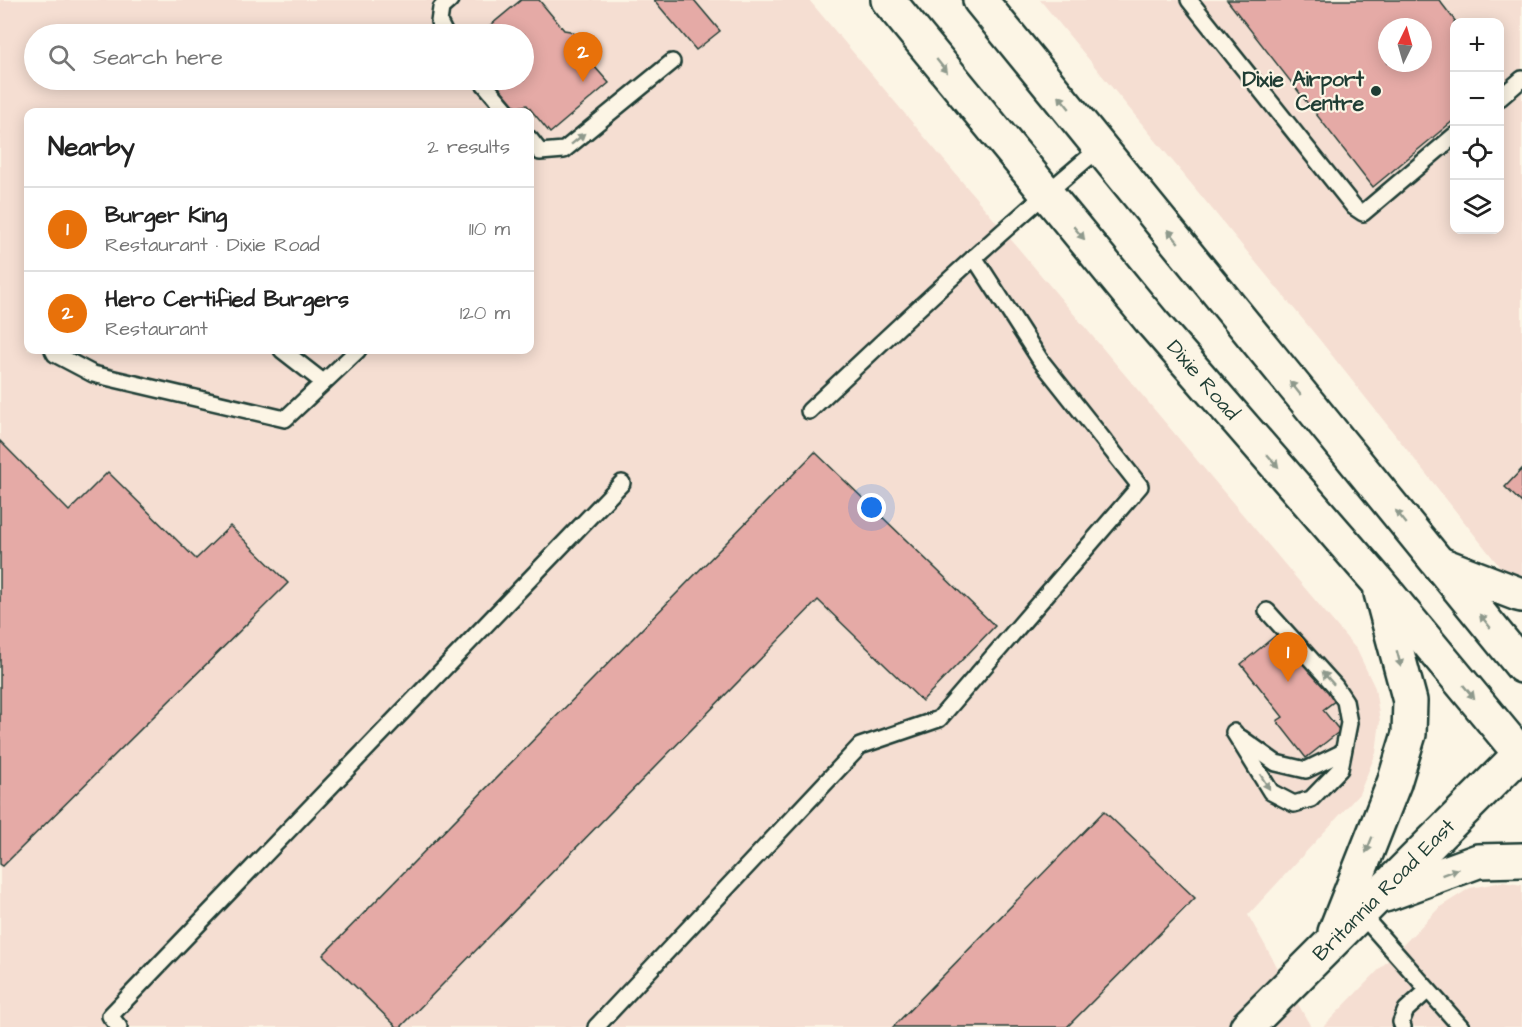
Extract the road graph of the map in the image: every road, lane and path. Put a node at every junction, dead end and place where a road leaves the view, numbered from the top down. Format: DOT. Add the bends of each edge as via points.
graph roads {
  1 [pos="450,0"];
  2 [pos="888,0"];
  3 [pos="980,0"];
  4 [pos="1189,0"];
  5 [pos="440,24"];
  6 [pos="672,62"];
  7 [pos="1522,79"];
  8 [pos="489,90"];
  9 [pos="1504,95"];
  10 [pos="505,108"];
  11 [pos="1450,140"];
  12 [pos="534,144"];
  13 [pos="1101,147"];
  14 [pos="1046,193"];
  15 [pos="974,257"];
  16 [pos="55,354"];
  17 [pos="287,354"];
  18 [pos="354,354"];
  19 [pos="323,382"];
  20 [pos="809,411"];
  21 [pos="622,483"];
  22 [pos="1438,563"];
  23 [pos="1378,582"];
  24 [pos="1522,595"];
  25 [pos="1267,611"];
  26 [pos="1522,666"];
  27 [pos="1343,752"];
  28 [pos="1522,754"];
  29 [pos="1522,860"];
  30 [pos="1368,906"];
  31 [pos="1331,943"];
  32 [pos="1428,990"];
  33 [pos="119,1027"];
  34 [pos="596,1027"];
  35 [pos="1247,1027"];
  36 [pos="1403,1027"];
  37 [pos="1461,1027"];
  1 -- 5 [label="lane" via="441,8"];
  2 -- 14 [label="main road, Dixie Road, one-way"];
  13 -- 3 [label="main road, one-way"];
  4 -- 11 [label="lane" via="1362,213"];
  12 -- 6 [label="lane, one-way" via="540,152 564,150"];
  7 -- 9 [label="lane"];
  8 -- 10 [label="lane"];
  13 -- 14 [label="lane"];
  22 -- 13 [label="main road, one-way"];
  14 -- 15 [label="lane"];
  14 -- 23 [label="main road, Dixie Road, one-way" via="1152,322"];
  15 -- 20 [label="lane"];
  15 -- 34 [label="lane" via="1041,361 1140,486 939,719 860,746"];
  16 -- 19 [label="lane" via="93,374 285,418"];
  17 -- 19 [label="lane"];
  18 -- 19 [label="lane"];
  21 -- 33 [label="lane" via="110,1016"];
  22 -- 24 [label="main road"];
  26 -- 22 [label="main road, one-way"];
  23 -- 28 [label="main road, Dixie Road, one-way"];
  23 -- 31 [label="main road, one-way" via="1410,701 1409,734 1394,783"];
  27 -- 25 [label="lane, one-way" via="1349,723 1345,701"];
  27 -- 27 [label="lane, one-way" via="1306,770 1276,763 1234,732 1271,792 1294,804 1311,799 1340,769"];
  28 -- 30 [label="main road, Britannia Road East"];
  30 -- 29 [label="main road, one-way" via="1478,861"];
  30 -- 31 [label="main road, Britannia Road East"];
  30 -- 32 [label="lane"];
  31 -- 35 [label="main road, Britannia Road East"];
  32 -- 36 [label="lane" via="1406,1010"];
  32 -- 37 [label="lane"];
}
